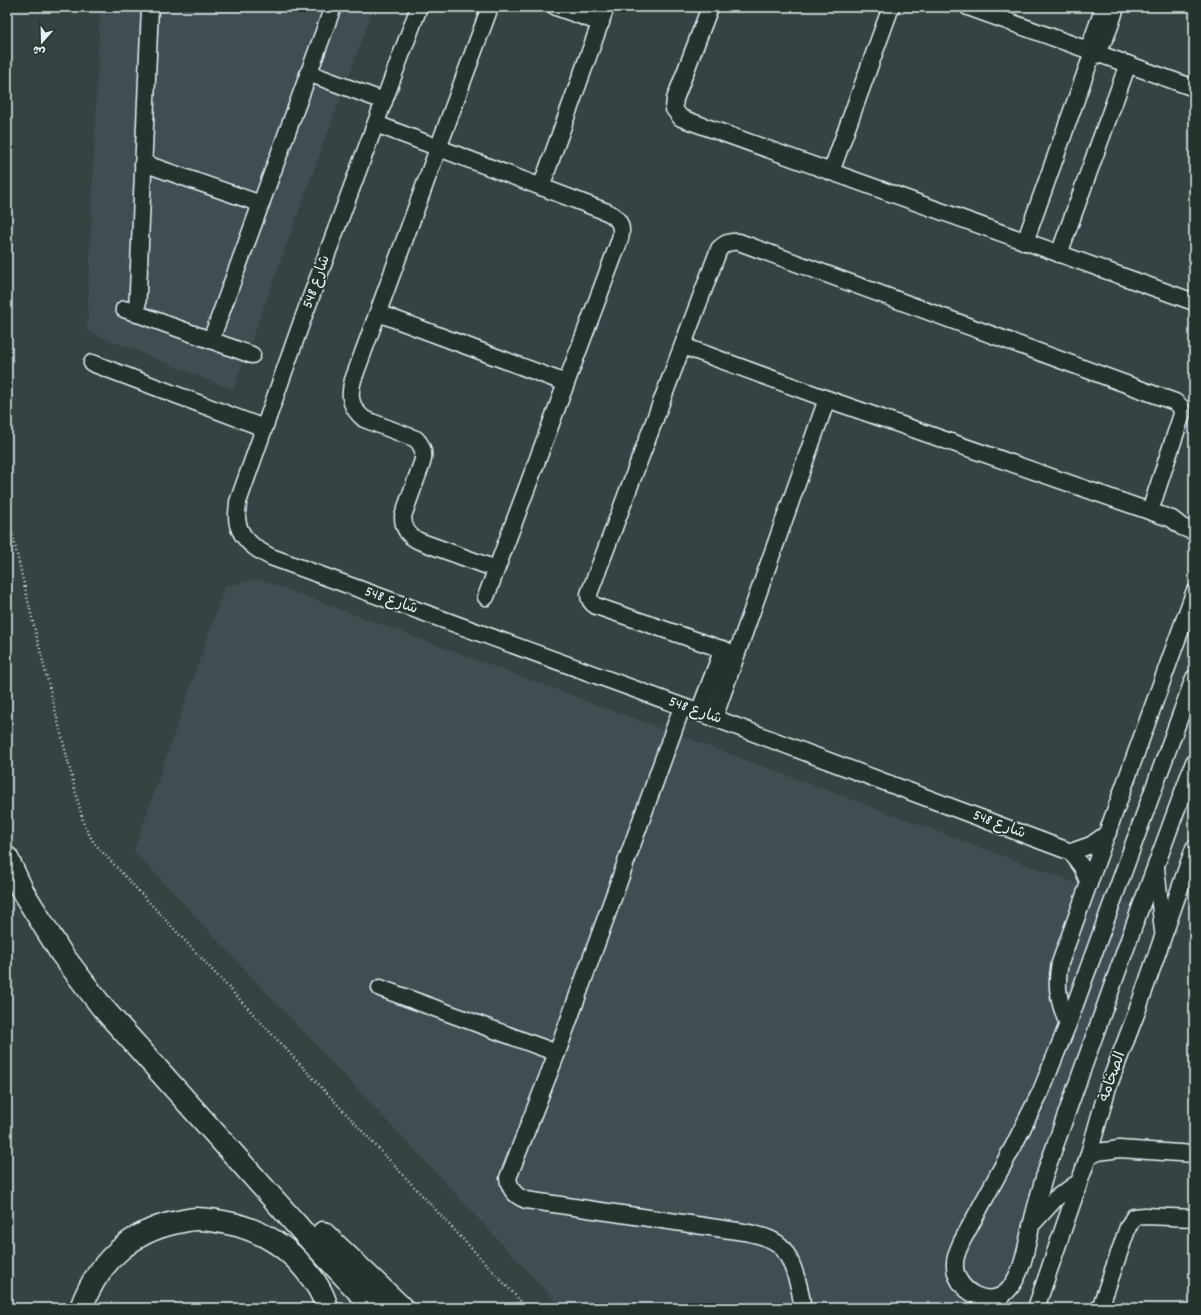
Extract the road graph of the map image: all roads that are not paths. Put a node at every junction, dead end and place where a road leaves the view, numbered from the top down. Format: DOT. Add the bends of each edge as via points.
graph roads {
  1 [pos="150,7"];
  2 [pos="333,7"];
  3 [pos="419,7"];
  4 [pos="490,7"];
  5 [pos="556,7"];
  6 [pos="606,7"];
  7 [pos="710,7"];
  8 [pos="891,7"];
  9 [pos="968,7"];
  10 [pos="1104,7"];
  11 [pos="1116,7"];
  12 [pos="601,23"];
  13 [pos="1093,52"];
  14 [pos="1128,64"];
  15 [pos="308,73"];
  16 [pos="1194,88"];
  17 [pos="384,101"];
  18 [pos="376,124"];
  19 [pos="438,148"];
  20 [pos="143,163"];
  21 [pos="830,172"];
  22 [pos="541,187"];
  23 [pos="261,204"];
  24 [pos="1025,242"];
  25 [pos="1059,254"];
  26 [pos="1194,302"];
  27 [pos="378,313"];
  28 [pos="211,340"];
  29 [pos="683,346"];
  30 [pos="252,355"];
  31 [pos="92,363"];
  32 [pos="566,383"];
  33 [pos="827,398"];
  34 [pos="264,428"];
  35 [pos="1150,511"];
  36 [pos="1172,519"];
  37 [pos="1194,521"];
  38 [pos="1194,532"];
  39 [pos="496,570"];
  40 [pos="1194,594"];
  41 [pos="486,597"];
  42 [pos="730,652"];
  43 [pos="1194,678"];
  44 [pos="682,706"];
  45 [pos="707,715"];
  46 [pos="1194,762"];
  47 [pos="1108,833"];
  48 [pos="1194,848"];
  49 [pos="1071,852"];
  50 [pos="7,858"];
  51 [pos="1156,864"];
  52 [pos="1089,884"];
  53 [pos="1164,934"];
  54 [pos="380,988"];
  55 [pos="1068,1024"];
  56 [pos="557,1053"];
  57 [pos="1097,1126"];
  58 [pos="212,1130"];
  59 [pos="1119,1149"];
  60 [pos="1194,1154"];
  61 [pos="1088,1157"];
  62 [pos="1079,1182"];
  63 [pos="1194,1218"];
  64 [pos="1032,1225"];
  65 [pos="81,1308"];
  66 [pos="327,1308"];
  67 [pos="374,1308"];
  68 [pos="402,1308"];
  69 [pos="802,1308"];
  70 [pos="1036,1308"];
  71 [pos="1100,1308"];
  1 -- 20 [label="street"];
  2 -- 15 [label="street"];
  3 -- 17 [label="street, شارع 548"];
  4 -- 19 [label="street"];
  5 -- 12 [label="street"];
  6 -- 12 [label="street"];
  7 -- 21 [label="street" via="674,99 674,110 686,120"];
  8 -- 21 [label="street"];
  9 -- 13 [label="street"];
  10 -- 13 [label="street" via="1092,40"];
  11 -- 13 [label="street" via="1104,38"];
  12 -- 22 [label="street"];
  13 -- 14 [label="street"];
  13 -- 24 [label="street"];
  14 -- 16 [label="street"];
  14 -- 25 [label="street"];
  15 -- 17 [label="street"];
  15 -- 23 [label="street"];
  17 -- 18 [label="street, شارع 548"];
  18 -- 19 [label="street"];
  18 -- 34 [label="street, شارع 548"];
  19 -- 22 [label="street"];
  19 -- 27 [label="street"];
  20 -- 23 [label="street"];
  20 -- 28 [label="street" via="130,311"];
  21 -- 24 [label="street"];
  22 -- 32 [label="street" via="614,215 622,228 622,235"];
  23 -- 28 [label="street"];
  24 -- 25 [label="street"];
  25 -- 26 [label="street"];
  27 -- 32 [label="street"];
  27 -- 39 [label="street" via="350,389 350,398 352,406 364,419 416,439 423,450 422,463 403,516 406,531 412,538"];
  28 -- 30 [label="street"];
  29 -- 33 [label="street"];
  29 -- 35 [label="street" via="719,249 725,243 739,242 1175,402 1182,414"];
  29 -- 42 [label="street" via="589,599 596,606"];
  31 -- 34 [label="street"];
  32 -- 39 [label="street"];
  33 -- 35 [label="street"];
  33 -- 42 [label="street"];
  34 -- 44 [label="street, شارع 548" via="238,502 236,516 240,530 258,551"];
  35 -- 36 [label="street"];
  36 -- 37 [label="street"];
  36 -- 38 [label="street"];
  39 -- 41 [label="street"];
  40 -- 47 [label="street"];
  42 -- 45 [label="street"];
  43 -- 55 [label="street"];
  44 -- 45 [label="street, شارع 548"];
  44 -- 56 [label="street"];
  45 -- 49 [label="street, شارع 548"];
  46 -- 51 [label="street"];
  47 -- 49 [label="street" via="1091,845"];
  47 -- 52 [label="street"];
  48 -- 53 [label="street, الصخامة"];
  49 -- 52 [label="street" via="1082,867"];
  50 -- 58 [label="highway" via="23,892 65,959 102,1007"];
  51 -- 53 [label="street"];
  51 -- 64 [label="street" via="1042,1184"];
  52 -- 55 [label="street" via="1058,972 1058,997"];
  53 -- 57 [label="street, الصخامة" via="1108,1087"];
  54 -- 56 [label="street"];
  55 -- 64 [label="street" via="1025,1124 962,1241 954,1263 956,1274 964,1288 986,1298 996,1298 1007,1291 1017,1278 1022,1265"];
  56 -- 69 [label="street" via="508,1178 513,1193 526,1200 744,1232 771,1240 778,1244 795,1272"];
  57 -- 59 [label="street" via="1109,1144"];
  57 -- 61 [label="street, الصخامة"];
  58 -- 67 [label="highway"];
  58 -- 68 [label="highway"];
  59 -- 60 [label="street"];
  59 -- 61 [label="street" via="1098,1152"];
  61 -- 62 [label="street, الصخامة"];
  62 -- 64 [label="street" via="1056,1198"];
  62 -- 70 [label="street, الصخامة"];
  63 -- 71 [label="street" via="1134,1218 1128,1227"];
  65 -- 66 [label="highway" via="85,1296 115,1252 161,1225 195,1219 223,1221 254,1230 286,1248 311,1275"];
}
